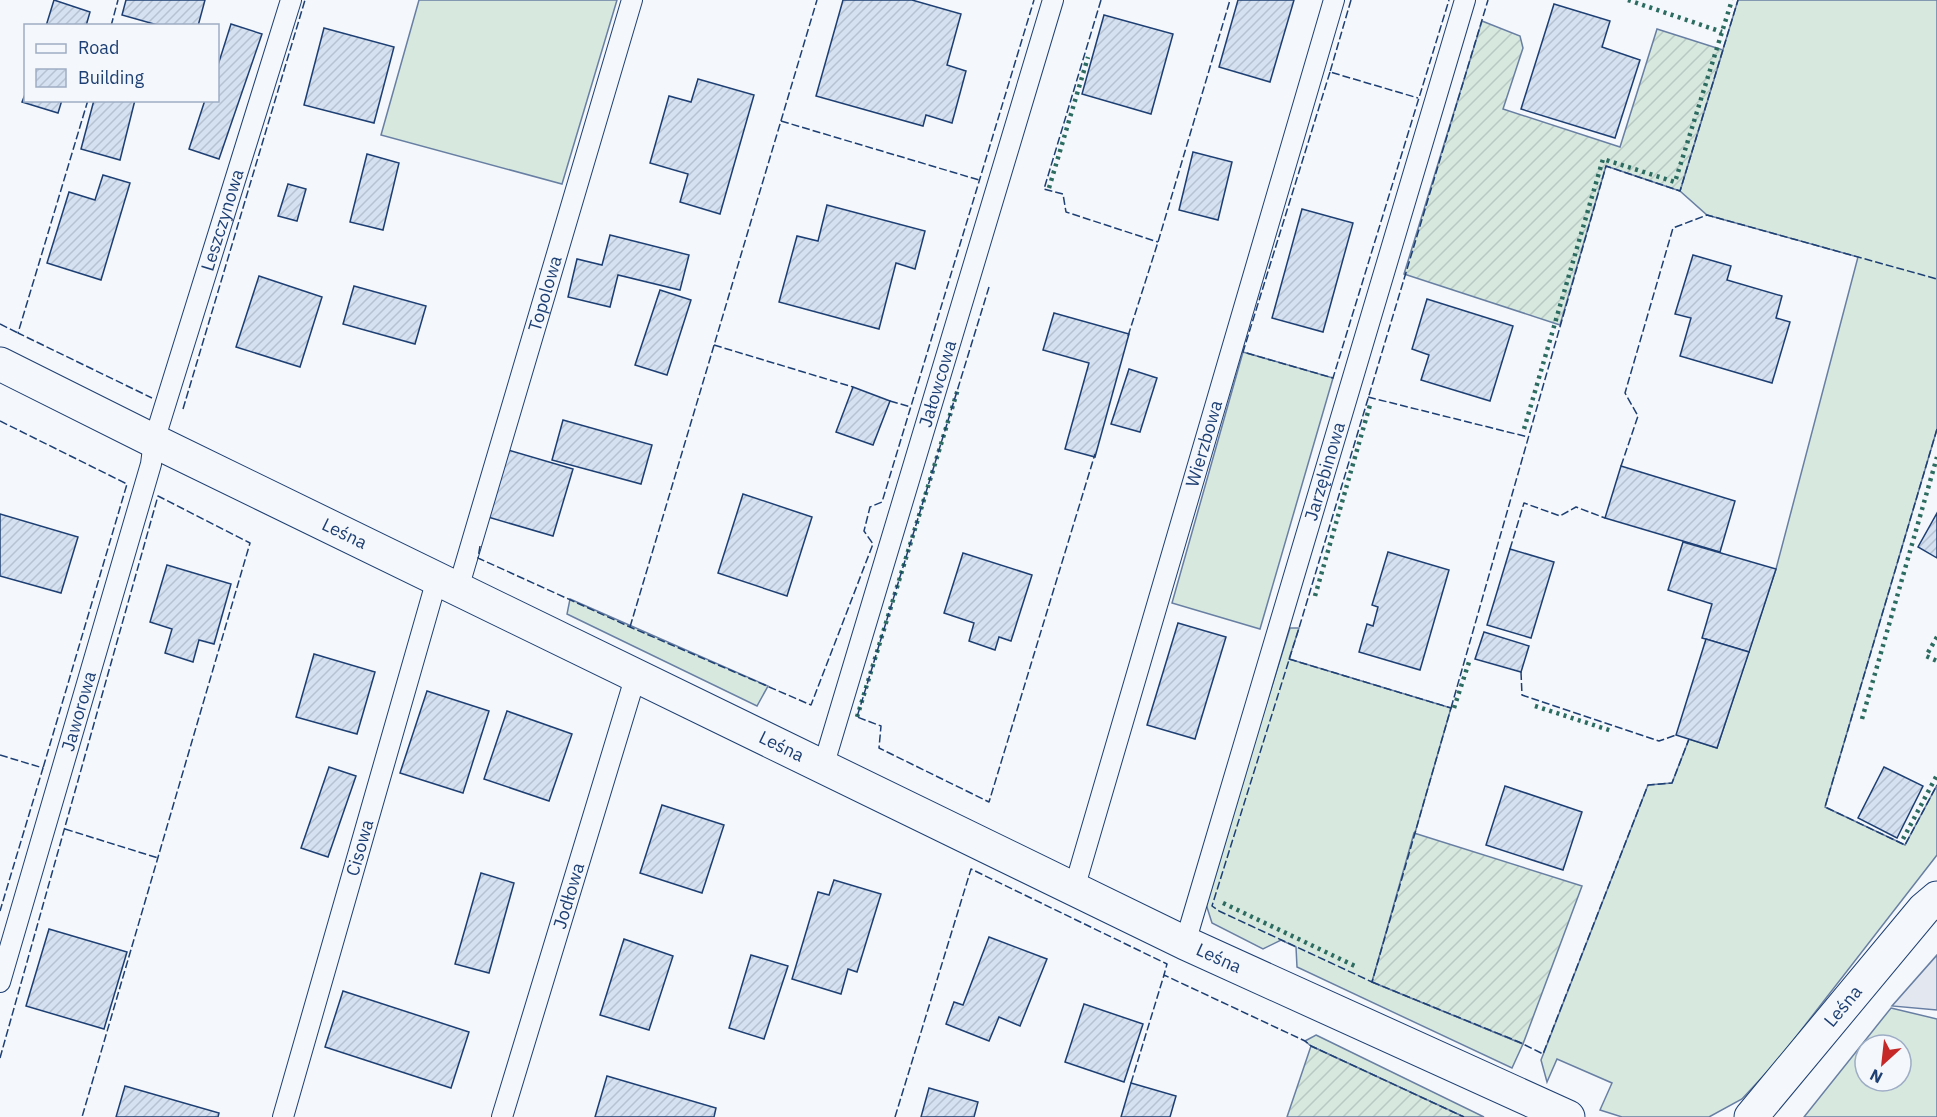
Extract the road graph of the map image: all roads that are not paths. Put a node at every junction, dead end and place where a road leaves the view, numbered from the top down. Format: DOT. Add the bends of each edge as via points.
graph roads {
  1 [pos="291,0"];
  2 [pos="632,0"];
  3 [pos="1053,0"];
  4 [pos="1334,0"];
  5 [pos="1465,0"];
  6 [pos="0,364"];
  7 [pos="154,441"];
  8 [pos="448,584"];
  9 [pos="636,675"];
  10 [pos="823,766"];
  11 [pos="1074,889"];
  12 [pos="1937,898"];
  13 [pos="1185,943"];
  14 [pos="0,982"];
  15 [pos="283,1117"];
  16 [pos="502,1117"];
  17 [pos="1568,1117"];
  18 [pos="1751,1117"];
  1 -- 7 [label="lane, Leszczynowa"];
  2 -- 8 [label="lane, Topolowa"];
  3 -- 10 [label="lane, Jałowcowa"];
  4 -- 11 [label="lane, Wierzbowa"];
  5 -- 13 [label="lane, Jarzębinowa"];
  6 -- 7 [label="street, Leśna"];
  7 -- 8 [label="street, Leśna"];
  7 -- 14 [label="lane, Jaworowa" via="152,464"];
  8 -- 9 [label="street, Leśna"];
  8 -- 15 [label="lane, Cisowa"];
  9 -- 10 [label="street, Leśna"];
  9 -- 16 [label="lane, Jodłowa"];
  10 -- 11 [label="street, Leśna"];
  11 -- 13 [label="street, Leśna"];
  12 -- 18 [label="street, Leśna"];
  13 -- 17 [label="street, Leśna"];
}
